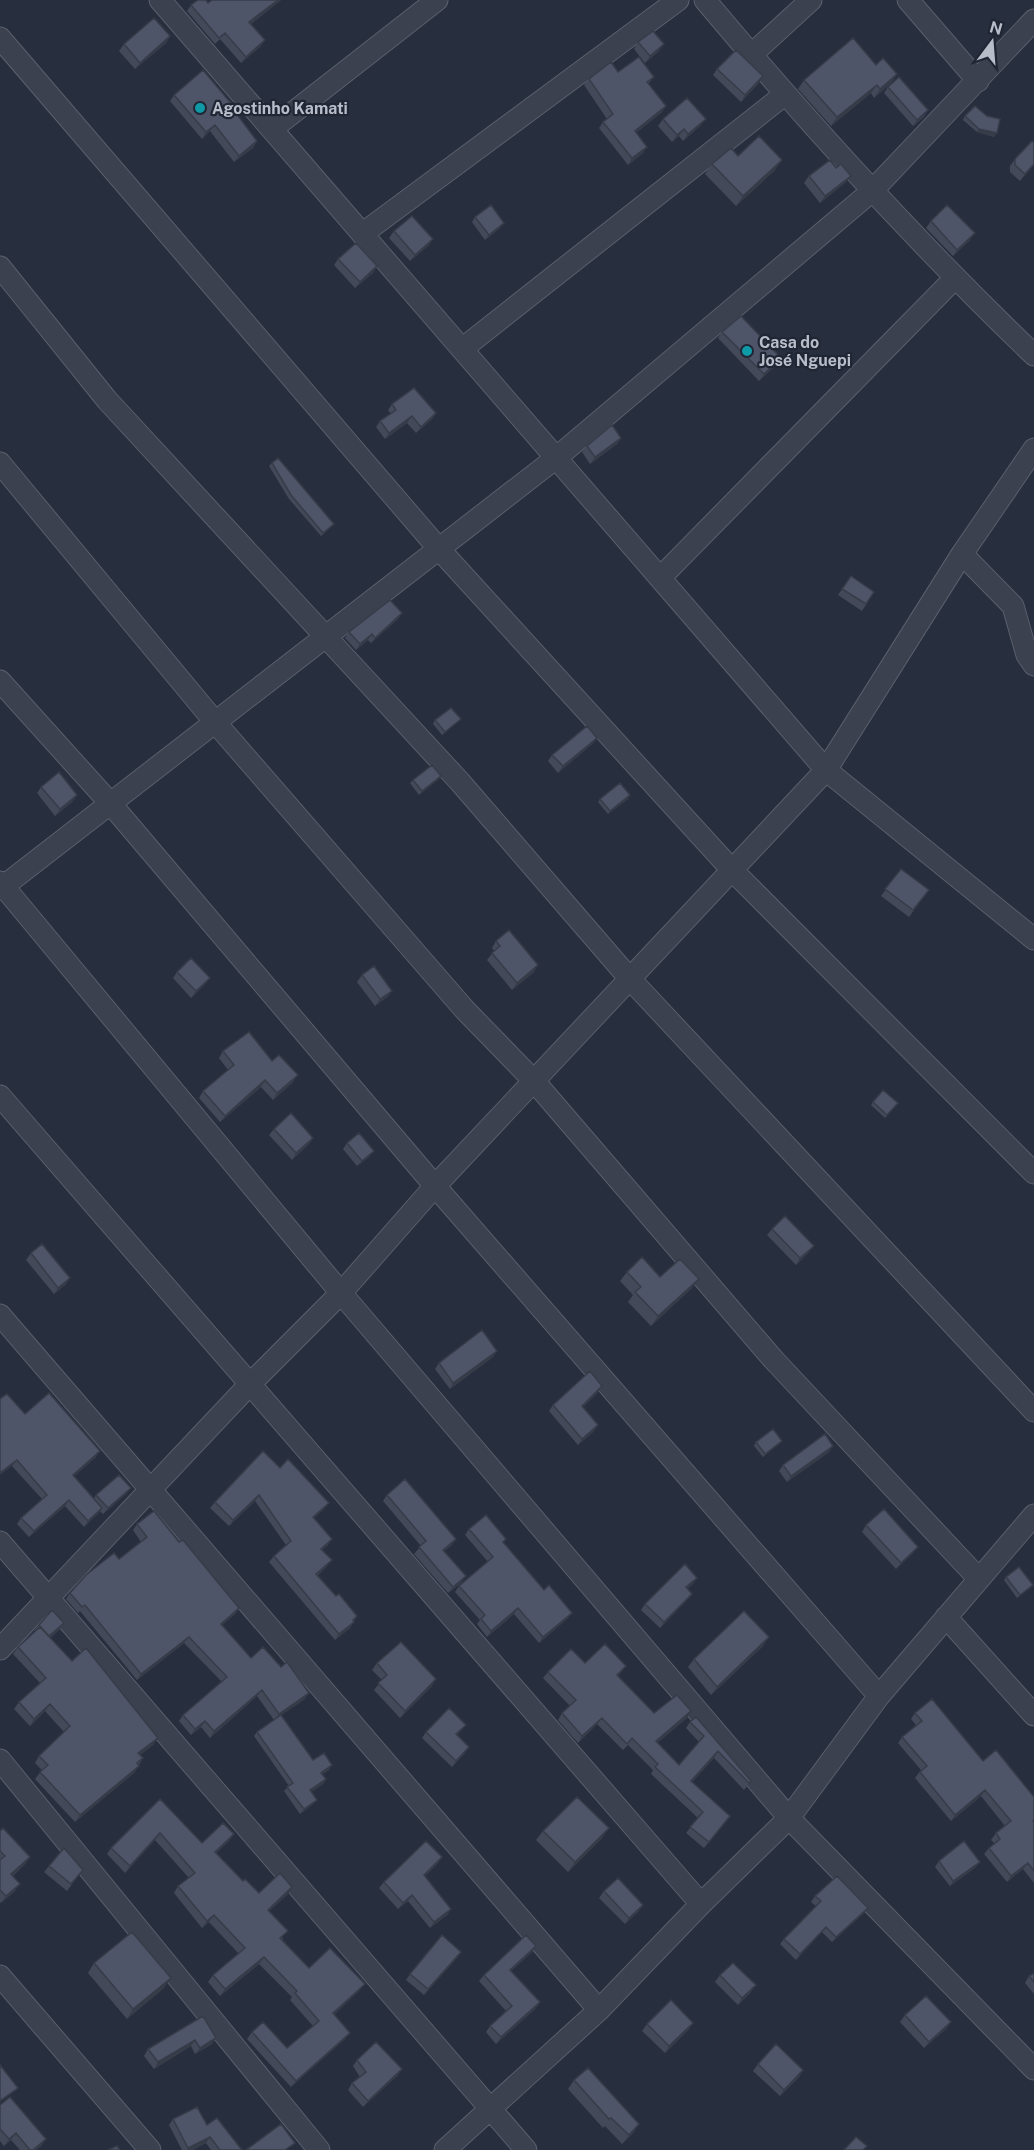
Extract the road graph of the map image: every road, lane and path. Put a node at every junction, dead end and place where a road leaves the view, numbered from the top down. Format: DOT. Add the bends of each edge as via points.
graph roads {
  1 [pos="437,0"];
  2 [pos="678,0"];
  3 [pos="705,0"];
  4 [pos="811,0"];
  5 [pos="908,0"];
  6 [pos="172,4"];
  7 [pos="1034,20"];
  8 [pos="0,38"];
  9 [pos="751,55"];
  10 [pos="978,81"];
  11 [pos="784,95"];
  12 [pos="272,129"];
  13 [pos="872,191"];
  14 [pos="362,234"];
  15 [pos="0,267"];
  16 [pos="954,279"];
  17 [pos="462,349"];
  18 [pos="1034,355"];
  19 [pos="1034,449"];
  20 [pos="556,458"];
  21 [pos="0,464"];
  22 [pos="439,549"];
  23 [pos="962,554"];
  24 [pos="660,578"];
  25 [pos="324,637"];
  26 [pos="1034,665"];
  27 [pos="0,681"];
  28 [pos="215,722"];
  29 [pos="826,770"];
  30 [pos="110,803"];
  31 [pos="732,870"];
  32 [pos="1,886"];
  33 [pos="1034,939"];
  34 [pos="630,978"];
  35 [pos="534,1082"];
  36 [pos="0,1096"];
  37 [pos="1034,1173"];
  38 [pos="435,1186"];
  39 [pos="341,1293"];
  40 [pos="0,1315"];
  41 [pos="250,1384"];
  42 [pos="1034,1411"];
  43 [pos="150,1490"];
  44 [pos="1034,1515"];
  45 [pos="0,1542"];
  46 [pos="979,1579"];
  47 [pos="48,1598"];
  48 [pos="946,1617"];
  49 [pos="0,1649"];
  50 [pos="879,1696"];
  51 [pos="1034,1715"];
  52 [pos="0,1760"];
  53 [pos="789,1818"];
  54 [pos="701,1904"];
  55 [pos="0,1976"];
  56 [pos="599,2010"];
  57 [pos="1034,2069"];
  58 [pos="491,2110"];
  59 [pos="150,2150"];
  60 [pos="319,2150"];
  61 [pos="445,2150"];
  62 [pos="526,2150"];
  1 -- 12 [label="street"];
  2 -- 14 [label="street"];
  3 -- 9 [label="street"];
  4 -- 9 [label="street"];
  5 -- 10 [label="street"];
  6 -- 12 [label="street"];
  7 -- 10 [label="street"];
  8 -- 22 [label="street"];
  9 -- 11 [label="street"];
  10 -- 13 [label="street"];
  11 -- 13 [label="street"];
  11 -- 17 [label="street"];
  12 -- 14 [label="street"];
  13 -- 16 [label="street"];
  13 -- 20 [label="street"];
  14 -- 17 [label="street"];
  15 -- 25 [label="street" via="107,400"];
  16 -- 18 [label="street"];
  16 -- 24 [label="street"];
  17 -- 20 [label="street"];
  19 -- 23 [label="street"];
  20 -- 22 [label="street"];
  20 -- 24 [label="street"];
  21 -- 28 [label="street"];
  22 -- 25 [label="street"];
  22 -- 31 [label="street"];
  23 -- 26 [label="street" via="1013,606 1027,655"];
  23 -- 29 [label="street"];
  24 -- 29 [label="street"];
  25 -- 28 [label="street"];
  25 -- 34 [label="street" via="460,782"];
  27 -- 30 [label="street"];
  28 -- 30 [label="street"];
  28 -- 35 [label="street" via="465,1010"];
  29 -- 31 [label="street"];
  29 -- 33 [label="street"];
  30 -- 32 [label="street"];
  30 -- 38 [label="street"];
  31 -- 34 [label="street"];
  31 -- 37 [label="street"];
  32 -- 39 [label="street"];
  34 -- 35 [label="street"];
  34 -- 42 [label="street"];
  35 -- 38 [label="street"];
  35 -- 46 [label="street" via="773,1359"];
  36 -- 41 [label="street"];
  38 -- 39 [label="street"];
  38 -- 50 [label="street"];
  39 -- 41 [label="street"];
  39 -- 53 [label="street"];
  40 -- 43 [label="street"];
  41 -- 43 [label="street"];
  41 -- 54 [label="street"];
  43 -- 47 [label="street"];
  43 -- 56 [label="street"];
  44 -- 46 [label="street"];
  45 -- 47 [label="street"];
  46 -- 48 [label="street"];
  47 -- 49 [label="street"];
  47 -- 58 [label="street"];
  48 -- 50 [label="street"];
  48 -- 51 [label="street"];
  50 -- 53 [label="street"];
  52 -- 60 [label="street"];
  53 -- 54 [label="street"];
  53 -- 57 [label="street"];
  54 -- 56 [label="street"];
  55 -- 59 [label="street"];
  56 -- 58 [label="street"];
  58 -- 61 [label="street"];
  58 -- 62 [label="street"];
}
